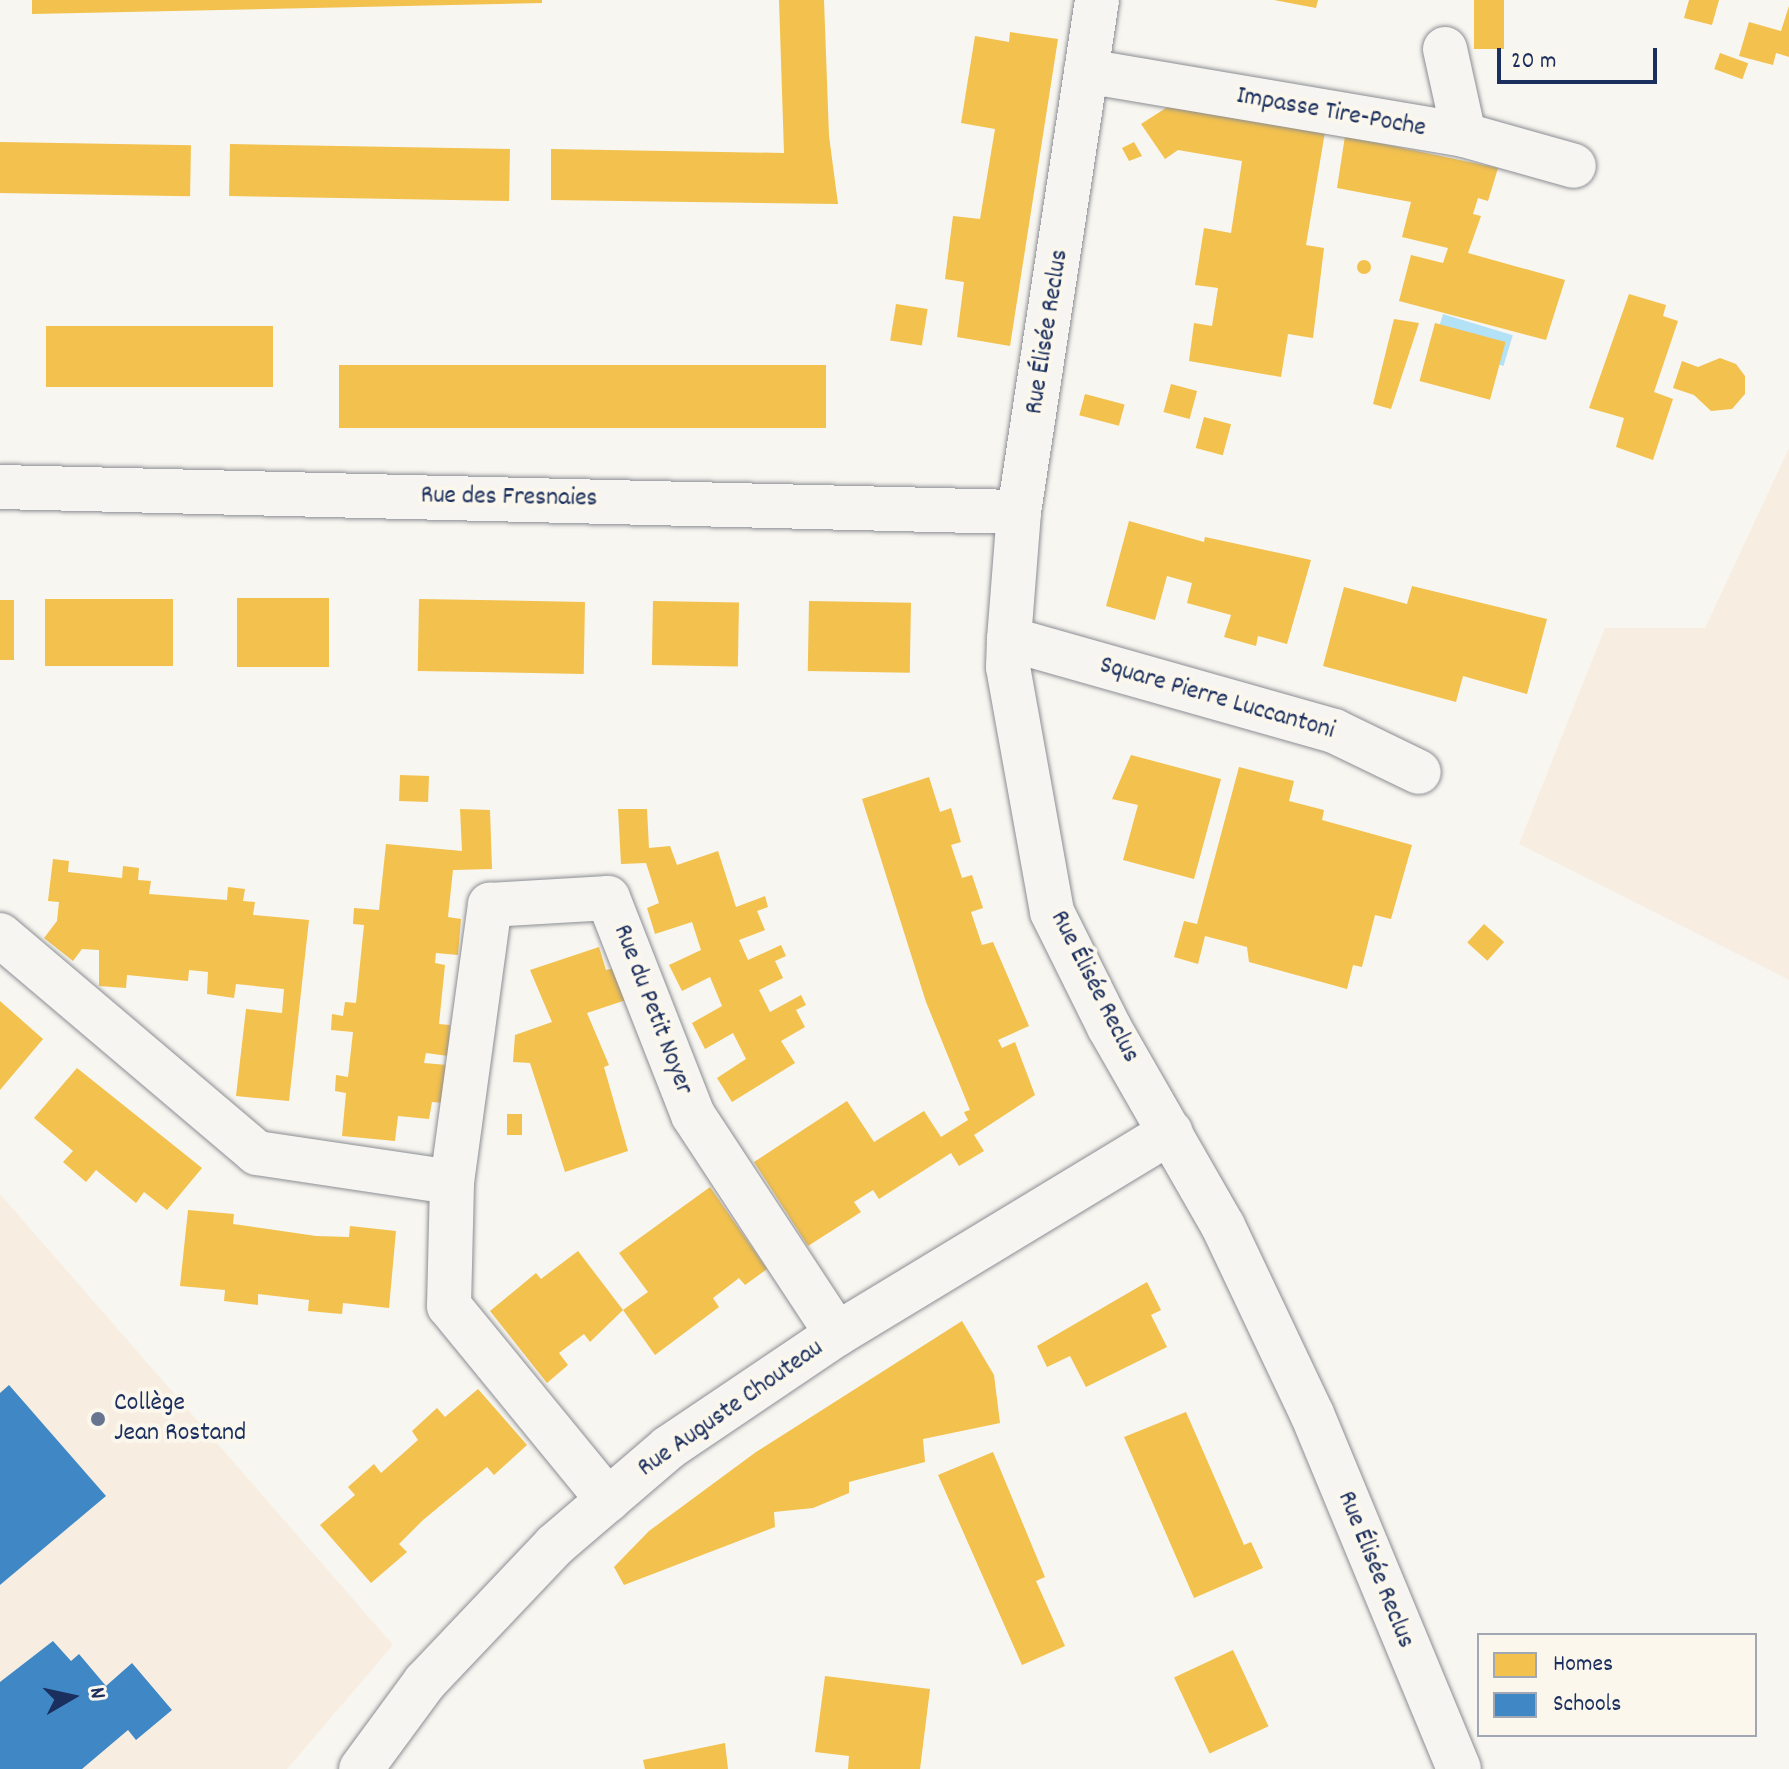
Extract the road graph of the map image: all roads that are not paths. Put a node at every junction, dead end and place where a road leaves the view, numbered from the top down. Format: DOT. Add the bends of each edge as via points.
graph roads {
  1 [pos="1097,0"];
  2 [pos="1445,49"];
  3 [pos="1086,71"];
  4 [pos="1464,135"];
  5 [pos="1574,166"];
  6 [pos="0,487"];
  7 [pos="1019,512"];
  8 [pos="1009,639"];
  9 [pos="1419,772"];
  10 [pos="0,935"];
  11 [pos="1171,1132"];
  12 [pos="452,1182"];
  13 [pos="837,1334"];
  14 [pos="608,1500"];
  15 [pos="361,1769"];
  16 [pos="1459,1769"];
  1 -- 3 [label="street, Rue Élisée Reclus"];
  2 -- 4 [label="street"];
  3 -- 4 [label="street, Impasse Tire-Poche"];
  3 -- 7 [label="street, Rue Élisée Reclus"];
  4 -- 5 [label="street, Impasse Tire-Poche"];
  6 -- 7 [label="street, Rue des Fresnaies"];
  7 -- 8 [label="street, Rue Élisée Reclus"];
  8 -- 9 [label="street, Square Pierre Luccantoni" via="1334,731"];
  8 -- 11 [label="street, Rue Élisée Reclus" via="1008,667 1052,912 1109,1027"];
  10 -- 12 [label="street" via="257,1153"];
  11 -- 13 [label="street, Rue Auguste Chouteau"];
  11 -- 16 [label="street, Rue Élisée Reclus" via="1223,1226 1312,1414"];
  12 -- 13 [label="street, Rue du Petit Noyer" via="490,905 608,898 693,1115"];
  12 -- 14 [label="street, Rue du Petit Noyer" via="449,1306"];
  13 -- 14 [label="street, Rue Auguste Chouteau" via="668,1448"];
  14 -- 15 [label="street, Rue Auguste Chouteau" via="555,1545 425,1682"];
}
